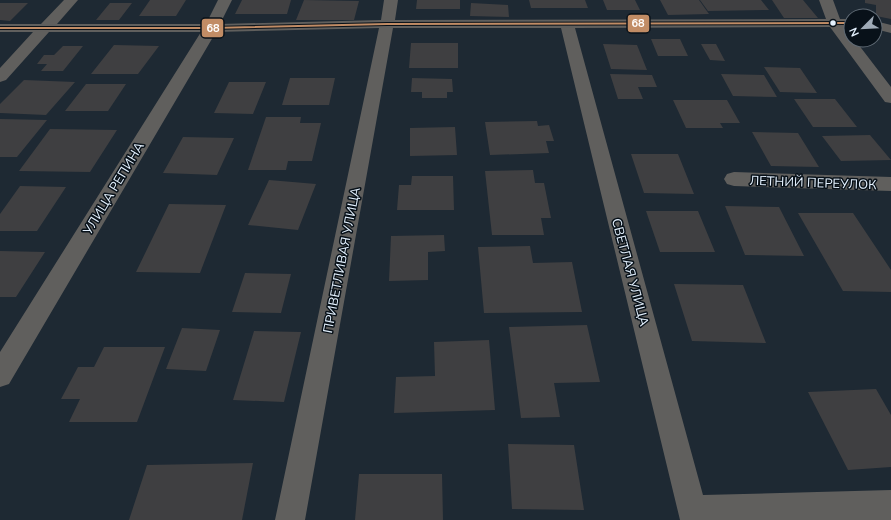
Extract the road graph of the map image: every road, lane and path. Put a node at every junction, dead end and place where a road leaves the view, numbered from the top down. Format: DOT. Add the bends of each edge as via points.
graph roads {
  1 [pos="72,0"];
  2 [pos="225,0"];
  3 [pos="391,0"];
  4 [pos="826,0"];
  5 [pos="834,23"];
  6 [pos="387,24"];
  7 [pos="567,24"];
  8 [pos="843,24"];
  9 [pos="0,28"];
  10 [pos="46,28"];
  11 [pos="210,28"];
  12 [pos="0,77"];
  13 [pos="891,98"];
  14 [pos="734,179"];
  15 [pos="891,184"];
  16 [pos="0,375"];
  17 [pos="891,506"];
  18 [pos="694,515"];
  19 [pos="290,520"];
  1 -- 10 [label="street"];
  2 -- 11 [label="street, УЛИЦА РЕПИНА"];
  3 -- 6 [label="street, ПРИВЕТЛИВАЯ УЛИЦА"];
  4 -- 5 [label="street"];
  5 -- 7 [label="street"];
  5 -- 8 [label="street"];
  5 -- 13 [label="street"];
  6 -- 7 [label="street"];
  6 -- 11 [label="street"];
  6 -- 19 [label="street, ПРИВЕТЛИВАЯ УЛИЦА"];
  7 -- 18 [label="street, СВЕТЛАЯ УЛИЦА"];
  9 -- 10 [label="street"];
  10 -- 11 [label="street"];
  10 -- 12 [label="street"];
  11 -- 16 [label="street, УЛИЦА РЕПИНА"];
  14 -- 15 [label="street, ЛЕТНИЙ ПЕРЕУЛОК"];
  17 -- 18 [label="street"];
}
